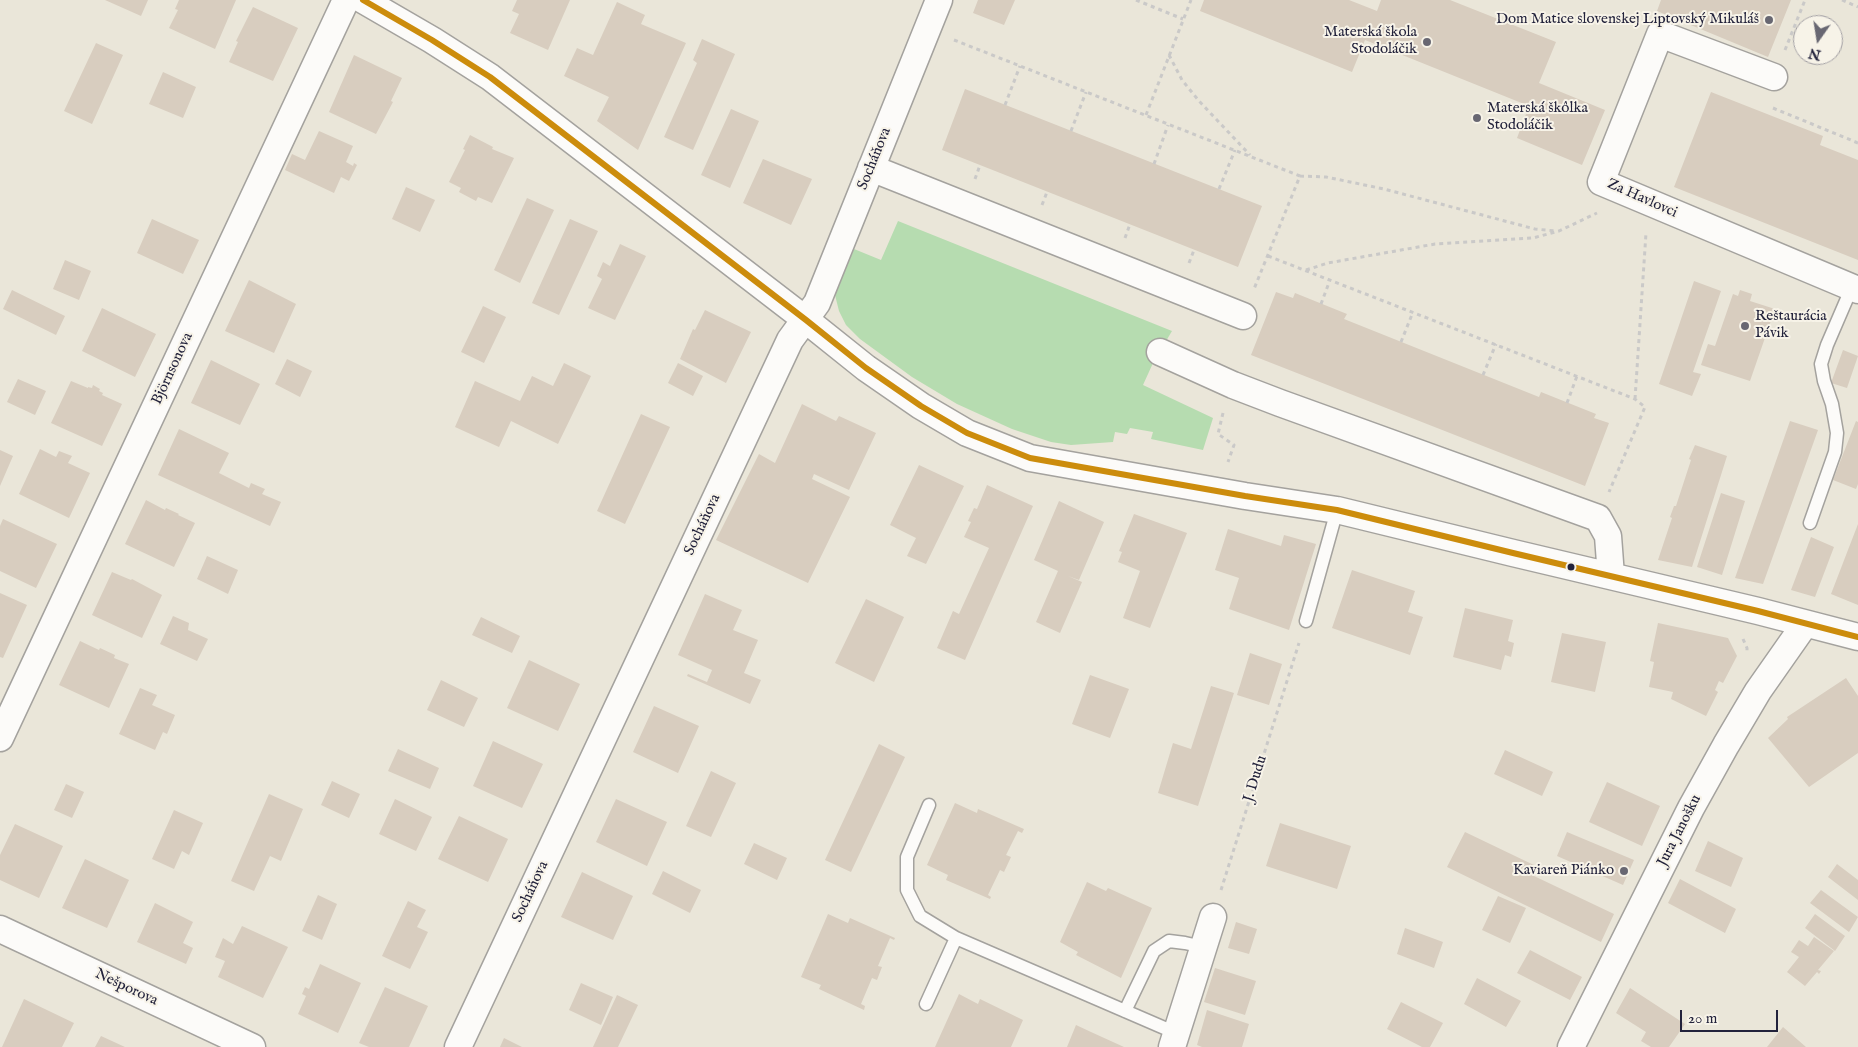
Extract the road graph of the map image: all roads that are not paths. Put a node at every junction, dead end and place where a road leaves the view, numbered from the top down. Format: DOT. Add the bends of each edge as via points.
graph roads {
  1 [pos="346,0"];
  2 [pos="363,0"];
  3 [pos="939,0"];
  4 [pos="1774,77"];
  5 [pos="871,168"];
  6 [pos="1855,289"];
  7 [pos="1243,316"];
  8 [pos="806,320"];
  9 [pos="1160,352"];
  10 [pos="1338,510"];
  11 [pos="1810,523"];
  12 [pos="1611,576"];
  13 [pos="1306,621"];
  14 [pos="1805,624"];
  15 [pos="1858,637"];
  16 [pos="0,738"];
  17 [pos="929,804"];
  18 [pos="1212,917"];
  19 [pos="0,929"];
  20 [pos="956,938"];
  21 [pos="1203,948"];
  22 [pos="926,1004"];
  23 [pos="1125,1012"];
  24 [pos="1174,1040"];
  25 [pos="252,1047"];
  26 [pos="458,1047"];
  27 [pos="1571,1047"];
  1 -- 16 [label="street, Björnsonova"];
  2 -- 8 [label="street" via="490,77"];
  3 -- 5 [label="street, Socháňova"];
  4 -- 6 [label="street, Za Havlovci" via="1660,34 1602,182"];
  5 -- 7 [label="street"];
  5 -- 8 [label="street, Socháňova" via="816,303"];
  6 -- 11 [label="lane" via="1827,344 1821,364 1838,433 1835,452"];
  8 -- 10 [label="street" via="866,368 947,423 1030,458"];
  8 -- 26 [label="street, Socháňova" via="790,340"];
  9 -- 12 [label="street" via="1233,385 1370,437 1598,518 1608,536"];
  10 -- 12 [label="street"];
  10 -- 13 [label="lane"];
  12 -- 14 [label="street"];
  14 -- 15 [label="street"];
  14 -- 27 [label="street, Jura Janošku" via="1726,744"];
  17 -- 20 [label="lane" via="907,857 907,890 920,916"];
  18 -- 21 [label="street"];
  19 -- 25 [label="street, Nešporova"];
  20 -- 22 [label="lane"];
  20 -- 23 [label="lane"];
  21 -- 23 [label="lane" via="1169,941 1154,951"];
  21 -- 24 [label="street"];
  23 -- 24 [label="lane"];
}
